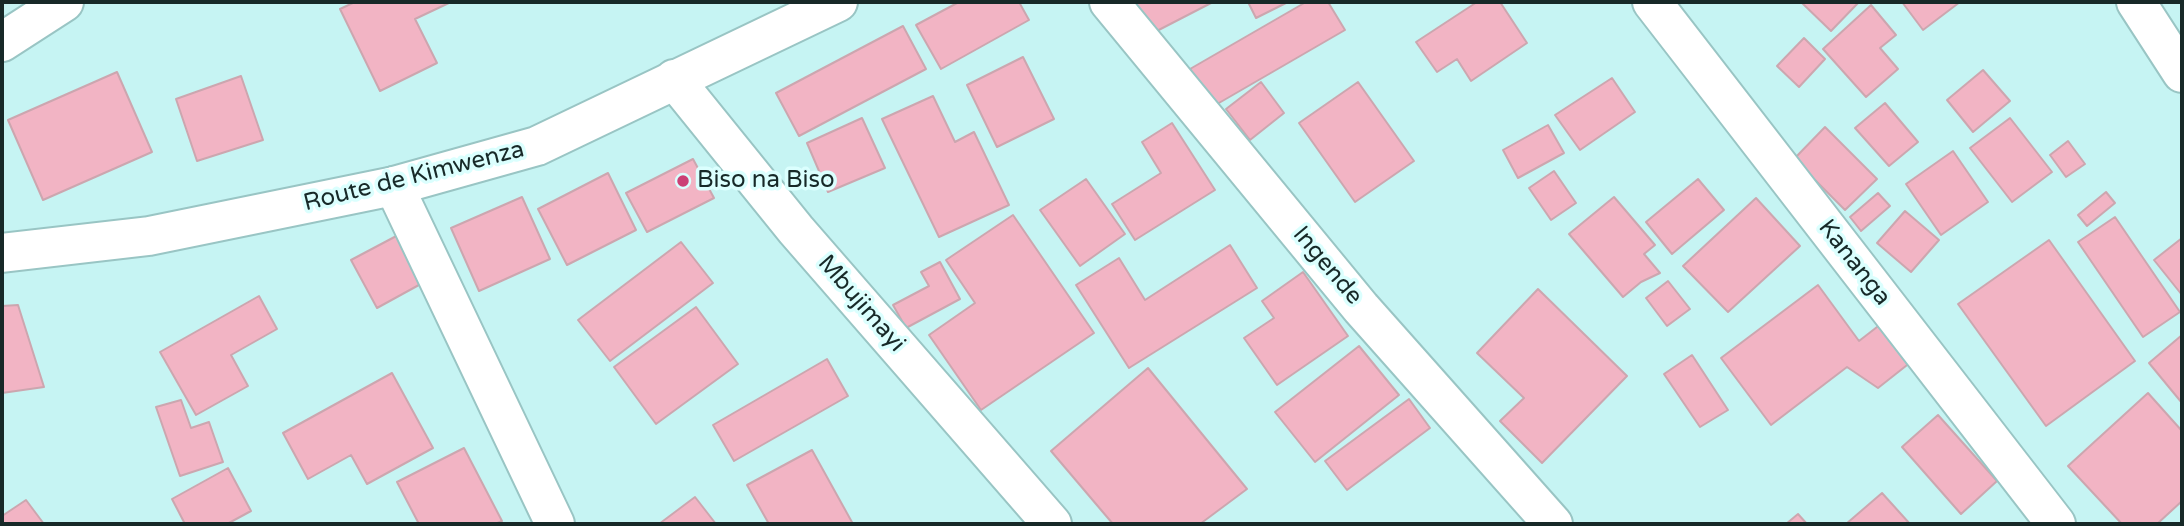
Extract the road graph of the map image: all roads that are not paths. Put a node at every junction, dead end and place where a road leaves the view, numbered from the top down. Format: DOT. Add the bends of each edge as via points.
graph roads {
  1 [pos="64,2"];
  2 [pos="838,2"];
  3 [pos="1109,2"];
  4 [pos="1652,2"];
  5 [pos="2136,2"];
  6 [pos="2,42"];
  7 [pos="2182,73"];
  8 [pos="674,79"];
  9 [pos="394,186"];
  10 [pos="2,253"];
  11 [pos="555,524"];
  12 [pos="1052,524"];
  13 [pos="1553,524"];
  14 [pos="2056,524"];
  1 -- 6 [label="street"];
  2 -- 8 [label="street, Route de Kimwenza"];
  3 -- 13 [label="street, Ingende" via="1361,308"];
  4 -- 14 [label="street, Kananga"];
  5 -- 7 [label="street"];
  8 -- 9 [label="street, Route de Kimwenza" via="537,146"];
  8 -- 12 [label="street, Mbujimayi" via="796,230"];
  9 -- 10 [label="street, Route de Kimwenza" via="149,236"];
  9 -- 11 [label="street"];
}
